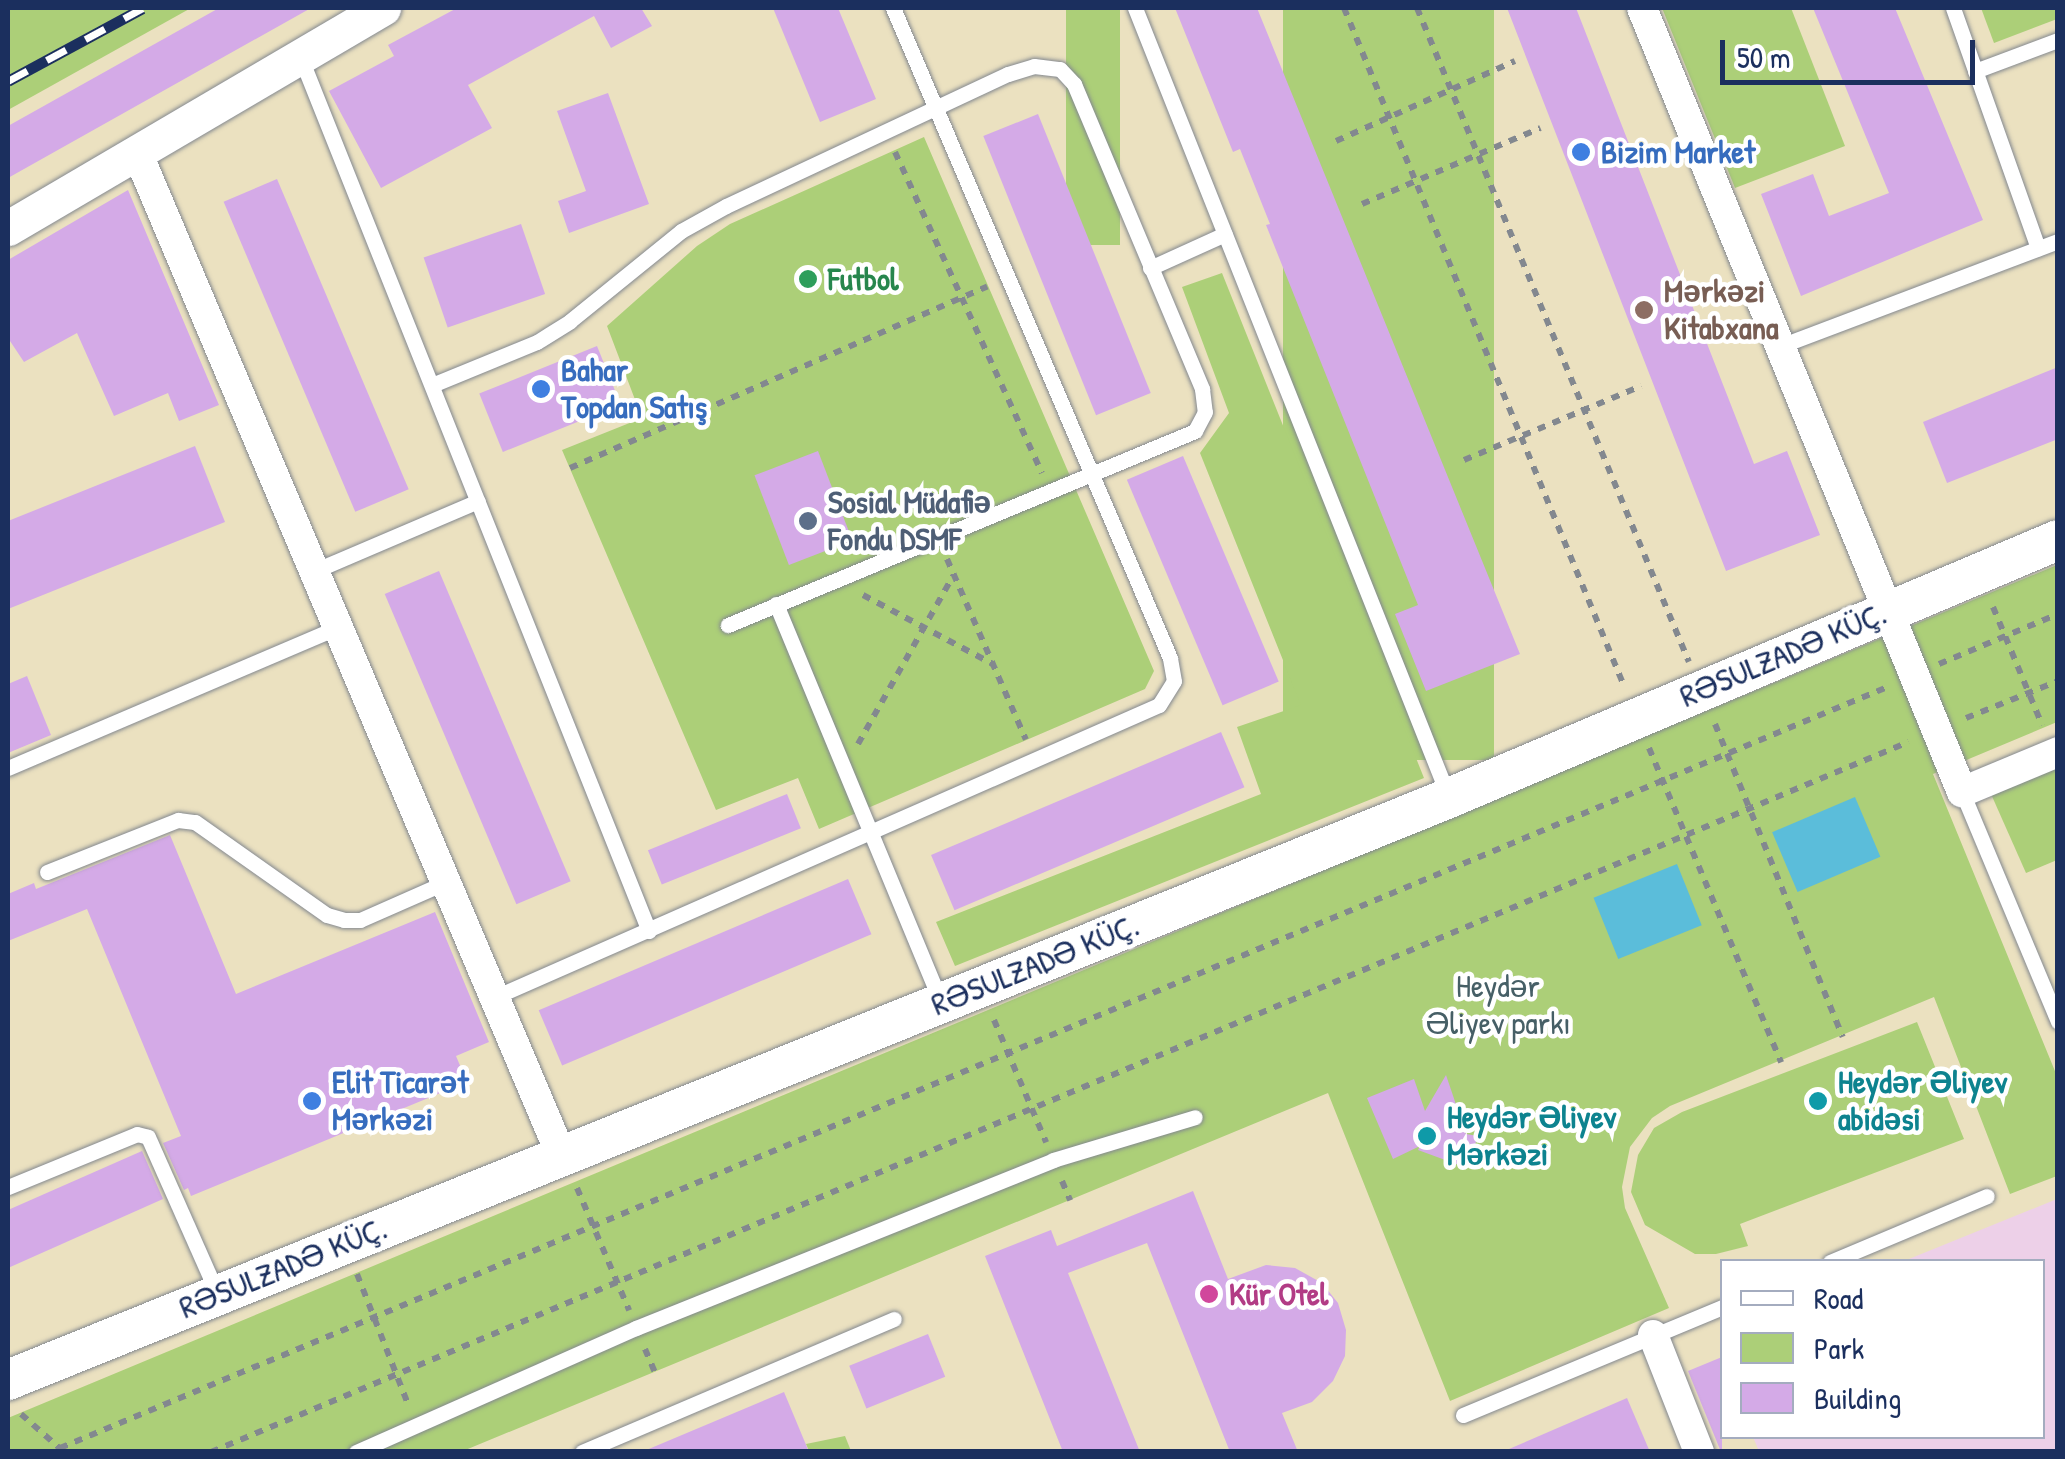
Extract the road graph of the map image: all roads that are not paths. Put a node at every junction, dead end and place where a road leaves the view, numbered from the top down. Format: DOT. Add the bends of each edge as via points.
graph roads {
  1 [pos="384,8"];
  2 [pos="893,8"];
  3 [pos="1135,8"];
  4 [pos="1642,8"];
  5 [pos="1953,8"];
  6 [pos="2058,40"];
  7 [pos="300,56"];
  8 [pos="1975,71"];
  9 [pos="936,108"];
  10 [pos="137,152"];
  11 [pos="8,228"];
  12 [pos="1224,234"];
  13 [pos="2058,241"];
  14 [pos="2038,248"];
  15 [pos="1150,268"];
  16 [pos="1780,346"];
  17 [pos="432,386"];
  18 [pos="1092,474"];
  19 [pos="478,502"];
  20 [pos="2058,540"];
  21 [pos="314,571"];
  22 [pos="776,604"];
  23 [pos="1887,611"];
  24 [pos="728,626"];
  25 [pos="338,627"];
  26 [pos="2055,753"];
  27 [pos="8,768"];
  28 [pos="1962,792"];
  29 [pos="1448,798"];
  30 [pos="874,834"];
  31 [pos="46,872"];
  32 [pos="446,882"];
  33 [pos="649,931"];
  34 [pos="495,997"];
  35 [pos="942,1002"];
  36 [pos="2058,1022"];
  37 [pos="1195,1117"];
  38 [pos="568,1168"];
  39 [pos="8,1187"];
  40 [pos="1987,1196"];
  41 [pos="1837,1259"];
  42 [pos="218,1294"];
  43 [pos="1720,1307"];
  44 [pos="894,1320"];
  45 [pos="1654,1336"];
  46 [pos="14,1396"];
  47 [pos="1463,1415"];
  48 [pos="356,1452"];
  49 [pos="582,1452"];
  50 [pos="1699,1452"];
  1 -- 7 [label="street"];
  2 -- 9 [label="lane"];
  3 -- 12 [label="lane"];
  4 -- 16 [label="street"];
  5 -- 8 [label="lane"];
  6 -- 8 [label="lane"];
  7 -- 10 [label="street"];
  7 -- 17 [label="lane"];
  8 -- 14 [label="lane"];
  9 -- 15 [label="lane" via="1008,74 1034,66 1060,69 1074,84"];
  9 -- 17 [label="lane" via="696,222 554,332"];
  9 -- 18 [label="lane"];
  10 -- 11 [label="street"];
  10 -- 21 [label="street"];
  12 -- 15 [label="lane"];
  12 -- 29 [label="lane"];
  13 -- 14 [label="lane"];
  14 -- 16 [label="lane"];
  15 -- 18 [label="lane" via="1202,389 1205,412 1195,431"];
  16 -- 23 [label="street"];
  17 -- 19 [label="lane"];
  18 -- 22 [label="lane"];
  18 -- 30 [label="lane" via="1174,681 1159,705"];
  19 -- 21 [label="lane"];
  19 -- 33 [label="lane"];
  20 -- 23 [label="main road, RƏSULZADƏ KÜÇ."];
  21 -- 25 [label="street"];
  22 -- 24 [label="lane"];
  22 -- 30 [label="lane"];
  23 -- 28 [label="street"];
  23 -- 29 [label="main road, RƏSULZADƏ KÜÇ."];
  25 -- 27 [label="lane"];
  25 -- 32 [label="street"];
  26 -- 28 [label="street"];
  28 -- 36 [label="lane"];
  29 -- 35 [label="main road, RƏSULZADƏ KÜÇ."];
  30 -- 33 [label="lane"];
  30 -- 35 [label="lane"];
  31 -- 32 [label="lane" via="178,820 196,822 327,915 344,920 360,920"];
  32 -- 34 [label="street"];
  33 -- 34 [label="lane"];
  34 -- 38 [label="street"];
  35 -- 38 [label="main road, RƏSULZADƏ KÜÇ."];
  37 -- 48 [label="lane" via="1053,1160 636,1328"];
  38 -- 42 [label="main road, RƏSULZADƏ KÜÇ."];
  39 -- 42 [label="lane" via="137,1134 148,1137"];
  40 -- 41 [label="lane"];
  42 -- 46 [label="main road, RƏSULZADƏ KÜÇ."];
  43 -- 45 [label="lane"];
  44 -- 49 [label="lane"];
  45 -- 47 [label="lane"];
  45 -- 50 [label="street"];
}
